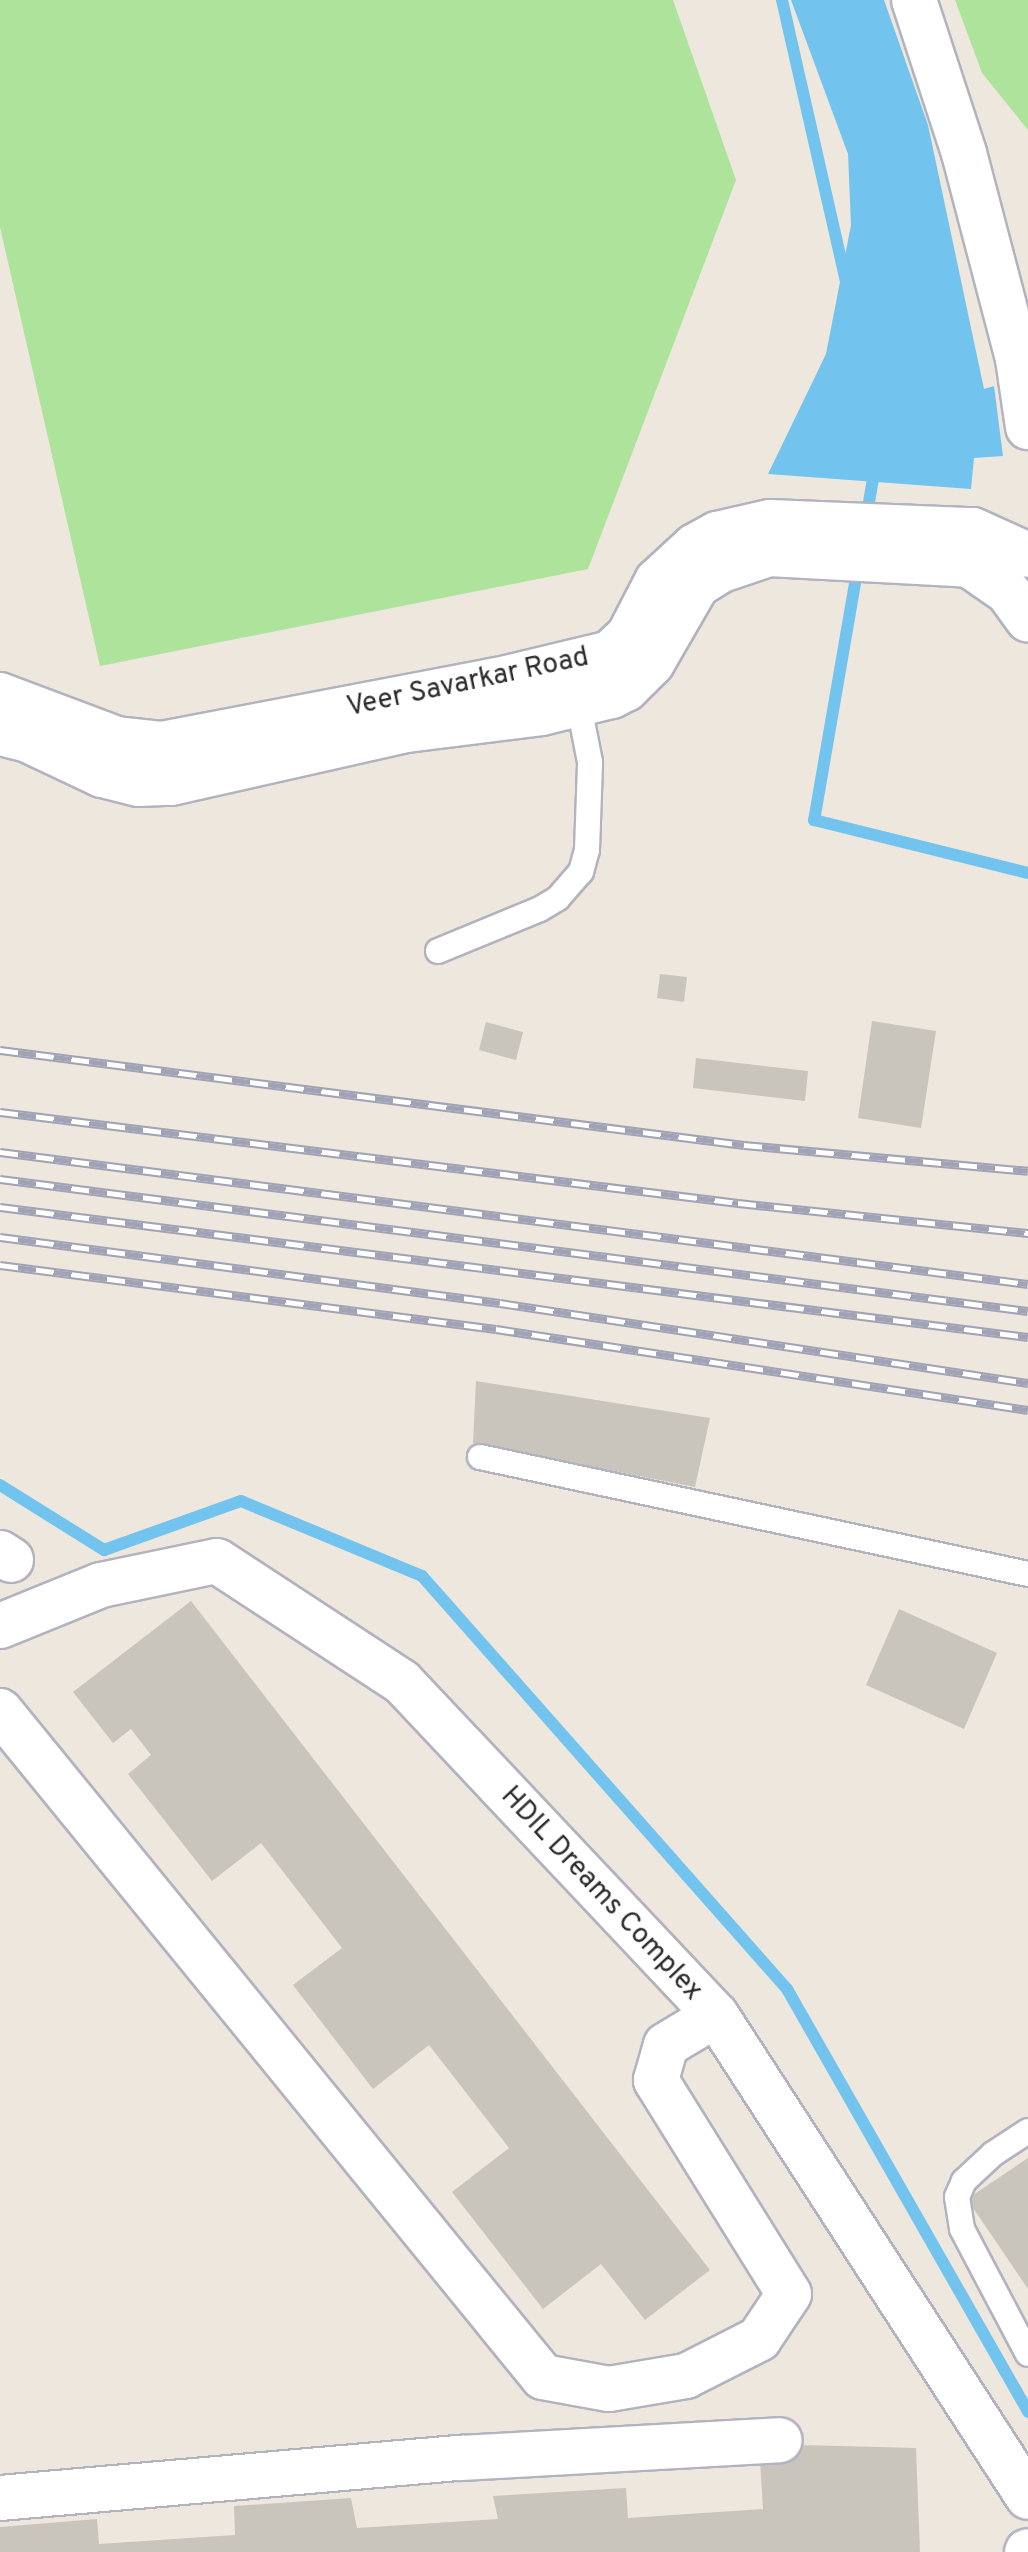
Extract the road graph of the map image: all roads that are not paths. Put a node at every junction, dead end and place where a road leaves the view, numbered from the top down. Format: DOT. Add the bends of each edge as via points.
graph roads {
  1 [pos="914,0"];
  2 [pos="1023,358"];
  3 [pos="1028,427"];
  4 [pos="971,547"];
  5 [pos="1028,555"];
  6 [pos="1028,620"];
  7 [pos="574,683"];
  8 [pos="0,695"];
  9 [pos="0,733"];
  10 [pos="438,951"];
  11 [pos="480,1457"];
  12 [pos="1028,1574"];
  13 [pos="1,1627"];
  14 [pos="0,1711"];
  15 [pos="716,2015"];
  16 [pos="1028,2131"];
  17 [pos="1028,2354"];
  18 [pos="779,2440"];
  19 [pos="1028,2497"];
  20 [pos="0,2498"];
  1 -- 2 [label="street"];
  2 -- 3 [label="street"];
  4 -- 5 [label="street, Veer Savarkar Road"];
  4 -- 6 [label="street"];
  4 -- 7 [label="street, Veer Savarkar Road" via="717,534 695,546 657,581 629,635"];
  7 -- 8 [label="street, Veer Savarkar Road" via="161,744 117,739"];
  7 -- 9 [label="street" via="541,713 407,730 171,783 138,784 102,775 28,740"];
  7 -- 10 [label="lane" via="590,762 588,838 581,872 540,909"];
  11 -- 12 [label="lane"];
  13 -- 15 [label="street, HDIL Dreams Complex" via="101,1585 217,1561 402,1682"];
  14 -- 15 [label="street" via="543,2377 609,2389 686,2376 759,2339 789,2294 656,2080 666,2045"];
  15 -- 19 [label="street, HDIL Dreams Complex"];
  16 -- 17 [label="lane" via="993,2154 964,2181 957,2197 962,2229"];
  18 -- 20 [label="street" via="461,2458"];
}
